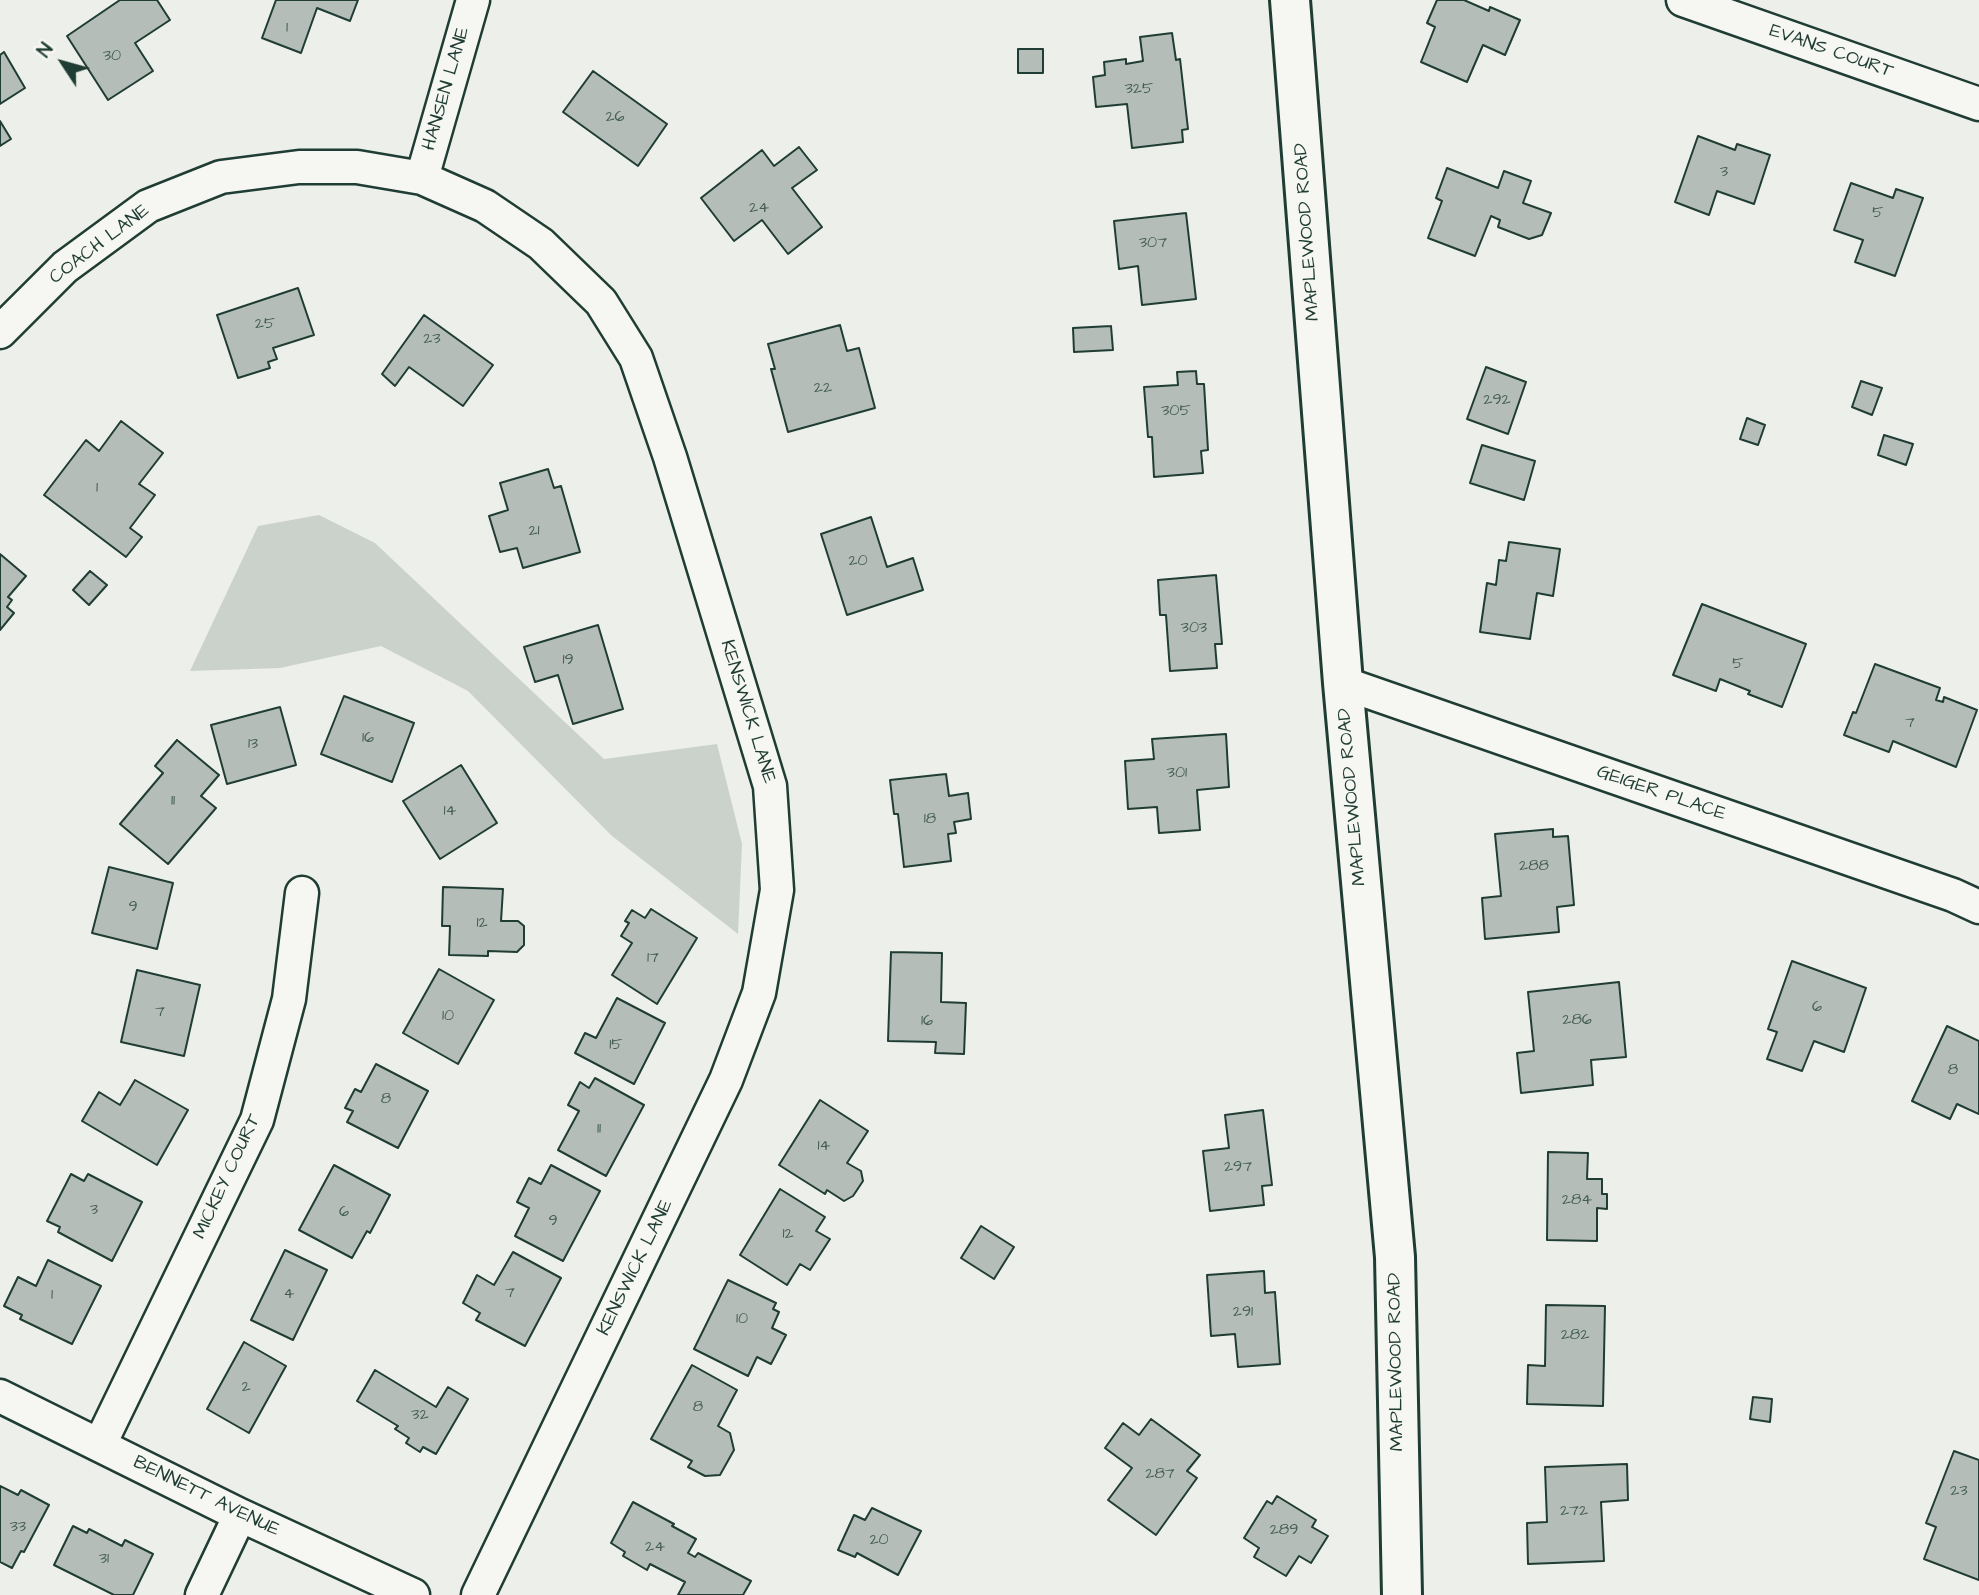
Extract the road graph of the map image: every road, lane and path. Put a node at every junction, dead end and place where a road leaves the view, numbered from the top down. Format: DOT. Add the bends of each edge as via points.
graph roads {
  1 [pos="473,0"];
  2 [pos="1290,0"];
  3 [pos="1683,0"];
  4 [pos="1979,104"];
  5 [pos="422,178"];
  6 [pos="0,331"];
  7 [pos="1342,683"];
  8 [pos="302,892"];
  9 [pos="1979,907"];
  10 [pos="0,1396"];
  11 [pos="100,1444"];
  12 [pos="240,1516"];
  13 [pos="202,1595"];
  14 [pos="413,1595"];
  15 [pos="478,1595"];
  16 [pos="1402,1595"];
  1 -- 5 [label="street, HANSEN LANE"];
  2 -- 7 [label="street, MAPLEWOOD ROAD"];
  3 -- 4 [label="street, EVANS COURT"];
  5 -- 6 [label="street, COACH LANE" via="357,167 299,167 221,177 148,206 65,267"];
  5 -- 15 [label="street, KENSWICK LANE" via="485,206 541,244 601,302 636,358 770,786 777,890 759,993 726,1080"];
  7 -- 9 [label="street, GEIGER PLACE"];
  7 -- 16 [label="street, MAPLEWOOD ROAD" via="1395,1257"];
  8 -- 11 [label="street, MICKEY COURT" via="289,999 257,1120"];
  10 -- 11 [label="street, BENNETT AVENUE"];
  11 -- 12 [label="street, BENNETT AVENUE"];
  12 -- 13 [label="street"];
  12 -- 14 [label="street, BENNETT AVENUE"];
}
